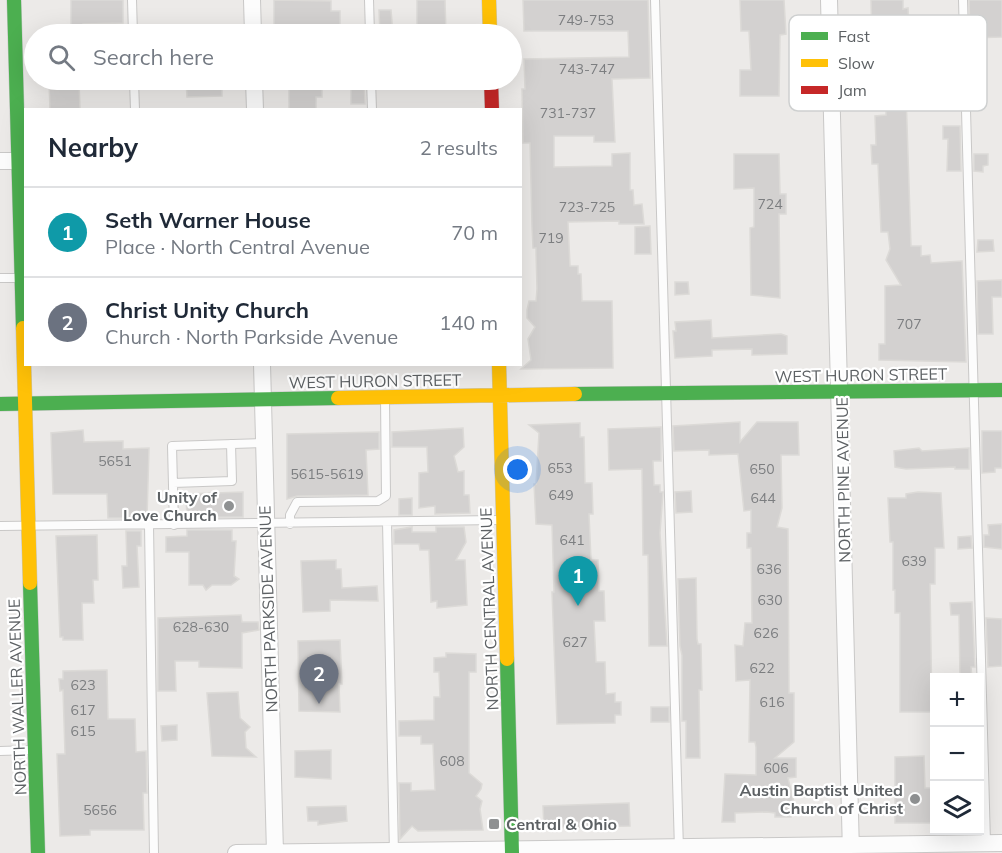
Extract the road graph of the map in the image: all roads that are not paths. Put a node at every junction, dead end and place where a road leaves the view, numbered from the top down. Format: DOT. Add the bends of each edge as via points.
graph roads {
  1 [pos="14,0"];
  2 [pos="132,0"];
  3 [pos="252,0"];
  4 [pos="369,0"];
  5 [pos="489,0"];
  6 [pos="655,0"];
  7 [pos="830,0"];
  8 [pos="963,0"];
  9 [pos="830,15"];
  10 [pos="963,15"];
  11 [pos="133,24"];
  12 [pos="253,24"];
  13 [pos="370,24"];
  14 [pos="490,24"];
  15 [pos="134,90"];
  16 [pos="254,90"];
  17 [pos="371,90"];
  18 [pos="491,90"];
  19 [pos="135,108"];
  20 [pos="255,108"];
  21 [pos="372,108"];
  22 [pos="492,108"];
  23 [pos="833,111"];
  24 [pos="966,111"];
  25 [pos="0,161"];
  26 [pos="19,161"];
  27 [pos="0,278"];
  28 [pos="24,278"];
  29 [pos="25,366"];
  30 [pos="262,366"];
  31 [pos="499,366"];
  32 [pos="1002,390"];
  33 [pos="974,391"];
  34 [pos="841,392"];
  35 [pos="667,394"];
  36 [pos="500,395"];
  37 [pos="385,397"];
  38 [pos="262,399"];
  39 [pos="0,404"];
  40 [pos="26,404"];
  41 [pos="264,443"];
  42 [pos="231,444"];
  43 [pos="173,483"];
  44 [pos="503,520"];
  45 [pos="387,522"];
  46 [pos="290,524"];
  47 [pos="148,525"];
  48 [pos="174,525"];
  49 [pos="266,525"];
  50 [pos="0,526"];
  51 [pos="29,526"];
  52 [pos="35,750"];
  53 [pos="0,751"];
  54 [pos="991,846"];
  55 [pos="851,849"];
  56 [pos="679,850"];
  57 [pos="512,851"];
  58 [pos="346,852"];
  59 [pos="394,852"];
  60 [pos="38,853"];
  61 [pos="154,853"];
  62 [pos="236,853"];
  63 [pos="275,853"];
  1 -- 26 [label="street, NORTH WALLER AVENUE" via="12,43"];
  2 -- 11 [label="lane"];
  3 -- 12 [label="street"];
  4 -- 13 [label="lane"];
  5 -- 14 [label="street"];
  6 -- 35 [label="lane"];
  7 -- 9 [label="street, NORTH PINE AVENUE"];
  8 -- 10 [label="lane"];
  15 -- 19 [label="lane"];
  16 -- 20 [label="street"];
  17 -- 21 [label="lane"];
  18 -- 22 [label="street"];
  23 -- 34 [label="street, NORTH PINE AVENUE"];
  24 -- 33 [label="lane"];
  25 -- 26 [label="street"];
  26 -- 28 [label="street, NORTH WALLER AVENUE"];
  27 -- 28 [label="lane"];
  29 -- 40 [label="street, NORTH WALLER AVENUE"];
  30 -- 38 [label="street, NORTH PARKSIDE AVENUE"];
  31 -- 36 [label="street, NORTH CENTRAL AVENUE"];
  32 -- 33 [label="street, WEST HURON STREET"];
  33 -- 34 [label="street, WEST HURON STREET"];
  33 -- 54 [label="lane"];
  34 -- 35 [label="street, WEST HURON STREET"];
  34 -- 55 [label="street, NORTH PINE AVENUE"];
  35 -- 36 [label="street, WEST HURON STREET"];
  35 -- 56 [label="lane"];
  36 -- 37 [label="street, WEST HURON STREET"];
  36 -- 44 [label="street, NORTH CENTRAL AVENUE"];
  37 -- 38 [label="street, WEST HURON STREET"];
  37 -- 46 [label="lane" via="386,496 378,501 297,502"];
  38 -- 40 [label="street, WEST HURON STREET"];
  38 -- 41 [label="street, NORTH PARKSIDE AVENUE"];
  39 -- 40 [label="street, WEST HURON STREET"];
  40 -- 51 [label="street, NORTH WALLER AVENUE"];
  41 -- 42 [label="lane"];
  41 -- 49 [label="street, NORTH PARKSIDE AVENUE"];
  42 -- 43 [label="lane" via="172,446"];
  42 -- 43 [label="lane" via="232,481"];
  43 -- 48 [label="lane"];
  44 -- 45 [label="lane"];
  44 -- 57 [label="street, NORTH CENTRAL AVENUE"];
  45 -- 46 [label="lane"];
  45 -- 59 [label="lane"];
  46 -- 49 [label="lane"];
  47 -- 48 [label="lane"];
  47 -- 51 [label="lane"];
  47 -- 61 [label="lane"];
  48 -- 49 [label="lane"];
  49 -- 63 [label="street, NORTH PARKSIDE AVENUE"];
  50 -- 51 [label="lane"];
  51 -- 52 [label="street, NORTH WALLER AVENUE"];
  52 -- 53 [label="lane"];
  52 -- 60 [label="street, NORTH WALLER AVENUE"];
  54 -- 55 [label="street"];
  55 -- 56 [label="street"];
  56 -- 57 [label="street"];
  57 -- 59 [label="street"];
  58 -- 59 [label="street"];
  58 -- 63 [label="street"];
  62 -- 63 [label="street"];
}
